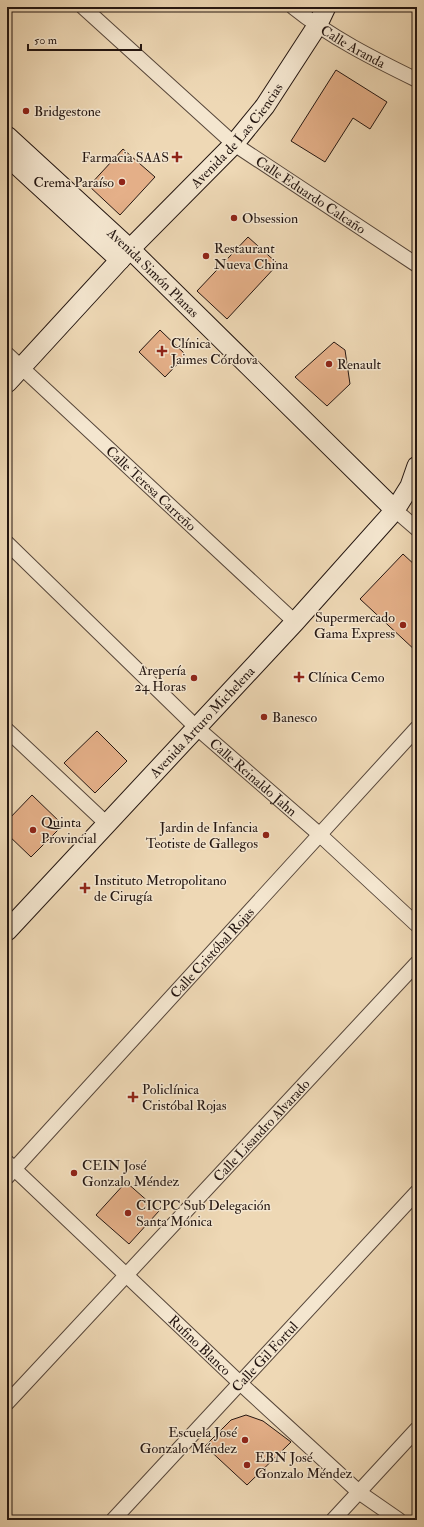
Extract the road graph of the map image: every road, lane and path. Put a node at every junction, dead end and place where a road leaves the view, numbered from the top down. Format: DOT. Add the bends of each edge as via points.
graph roads {
  1 [pos="83,7"];
  2 [pos="293,7"];
  3 [pos="326,7"];
  4 [pos="317,26"];
  5 [pos="417,80"];
  6 [pos="7,136"];
  7 [pos="234,144"];
  8 [pos="7,156"];
  9 [pos="125,255"];
  10 [pos="417,265"];
  11 [pos="7,354"];
  12 [pos="21,368"];
  13 [pos="7,383"];
  14 [pos="417,466"];
  15 [pos="394,510"];
  16 [pos="417,529"];
  17 [pos="7,543"];
  18 [pos="295,622"];
  19 [pos="197,728"];
  20 [pos="417,728"];
  21 [pos="7,730"];
  22 [pos="107,824"];
  23 [pos="319,834"];
  24 [pos="417,925"];
  25 [pos="7,931"];
  26 [pos="417,963"];
  27 [pos="10,1169"];
  28 [pos="417,1192"];
  29 [pos="126,1274"];
  30 [pos="241,1384"];
  31 [pos="7,1403"];
  32 [pos="417,1428"];
  33 [pos="360,1493"];
  34 [pos="113,1520"];
  35 [pos="333,1520"];
  36 [pos="399,1520"];
  1 -- 7 [label="street, Calle Eduardo Calcaño"];
  2 -- 4 [label="street, Calle Aranda"];
  3 -- 4 [label="street, Avenida de Las Ciencias"];
  4 -- 5 [label="street, Calle Aranda"];
  4 -- 7 [label="street, Avenida de Las Ciencias" via="265,106"];
  6 -- 9 [label="street, Avenida Simón Planas"];
  7 -- 9 [label="street, Avenida de Las Ciencias"];
  7 -- 10 [label="street, Calle Eduardo Calcaño"];
  8 -- 9 [label="street, Avenida Simón Planas"];
  9 -- 12 [label="street, Avenida de Las Ciencias"];
  9 -- 15 [label="street, Avenida Simón Planas"];
  11 -- 12 [label="street, Calle Teresa Carreño"];
  12 -- 13 [label="street, Avenida de Las Ciencias"];
  12 -- 18 [label="street, Calle Teresa Carreño"];
  14 -- 15 [label="street, Avenida Arturo Michelena" via="410,486"];
  15 -- 16 [label="street, Avenida Simón Planas"];
  15 -- 18 [label="street, Avenida Arturo Michelena"];
  17 -- 19 [label="street, Calle Reinaldo Jahn"];
  18 -- 19 [label="street, Avenida Arturo Michelena"];
  19 -- 22 [label="street, Avenida Arturo Michelena"];
  19 -- 23 [label="street, Calle Reinaldo Jahn"];
  20 -- 23 [label="street, Calle Cristóbal Rojas"];
  21 -- 22 [label="street"];
  22 -- 25 [label="street, Avenida Arturo Michelena"];
  23 -- 24 [label="street, Calle Reinaldo Jahn"];
  23 -- 27 [label="street, Calle Cristóbal Rojas"];
  26 -- 29 [label="street, Calle Lisandro Alvarado"];
  27 -- 29 [label="street, Rufino Blanco"];
  28 -- 30 [label="street, Calle Gil Fortul"];
  29 -- 30 [label="street, Rufino Blanco"];
  29 -- 31 [label="street, Calle Lisandro Alvarado"];
  30 -- 33 [label="street, Rufino Blanco"];
  30 -- 34 [label="street, Calle Gil Fortul"];
  32 -- 33 [label="street"];
  33 -- 35 [label="street"];
  33 -- 36 [label="street, Rufino Blanco"];
}
